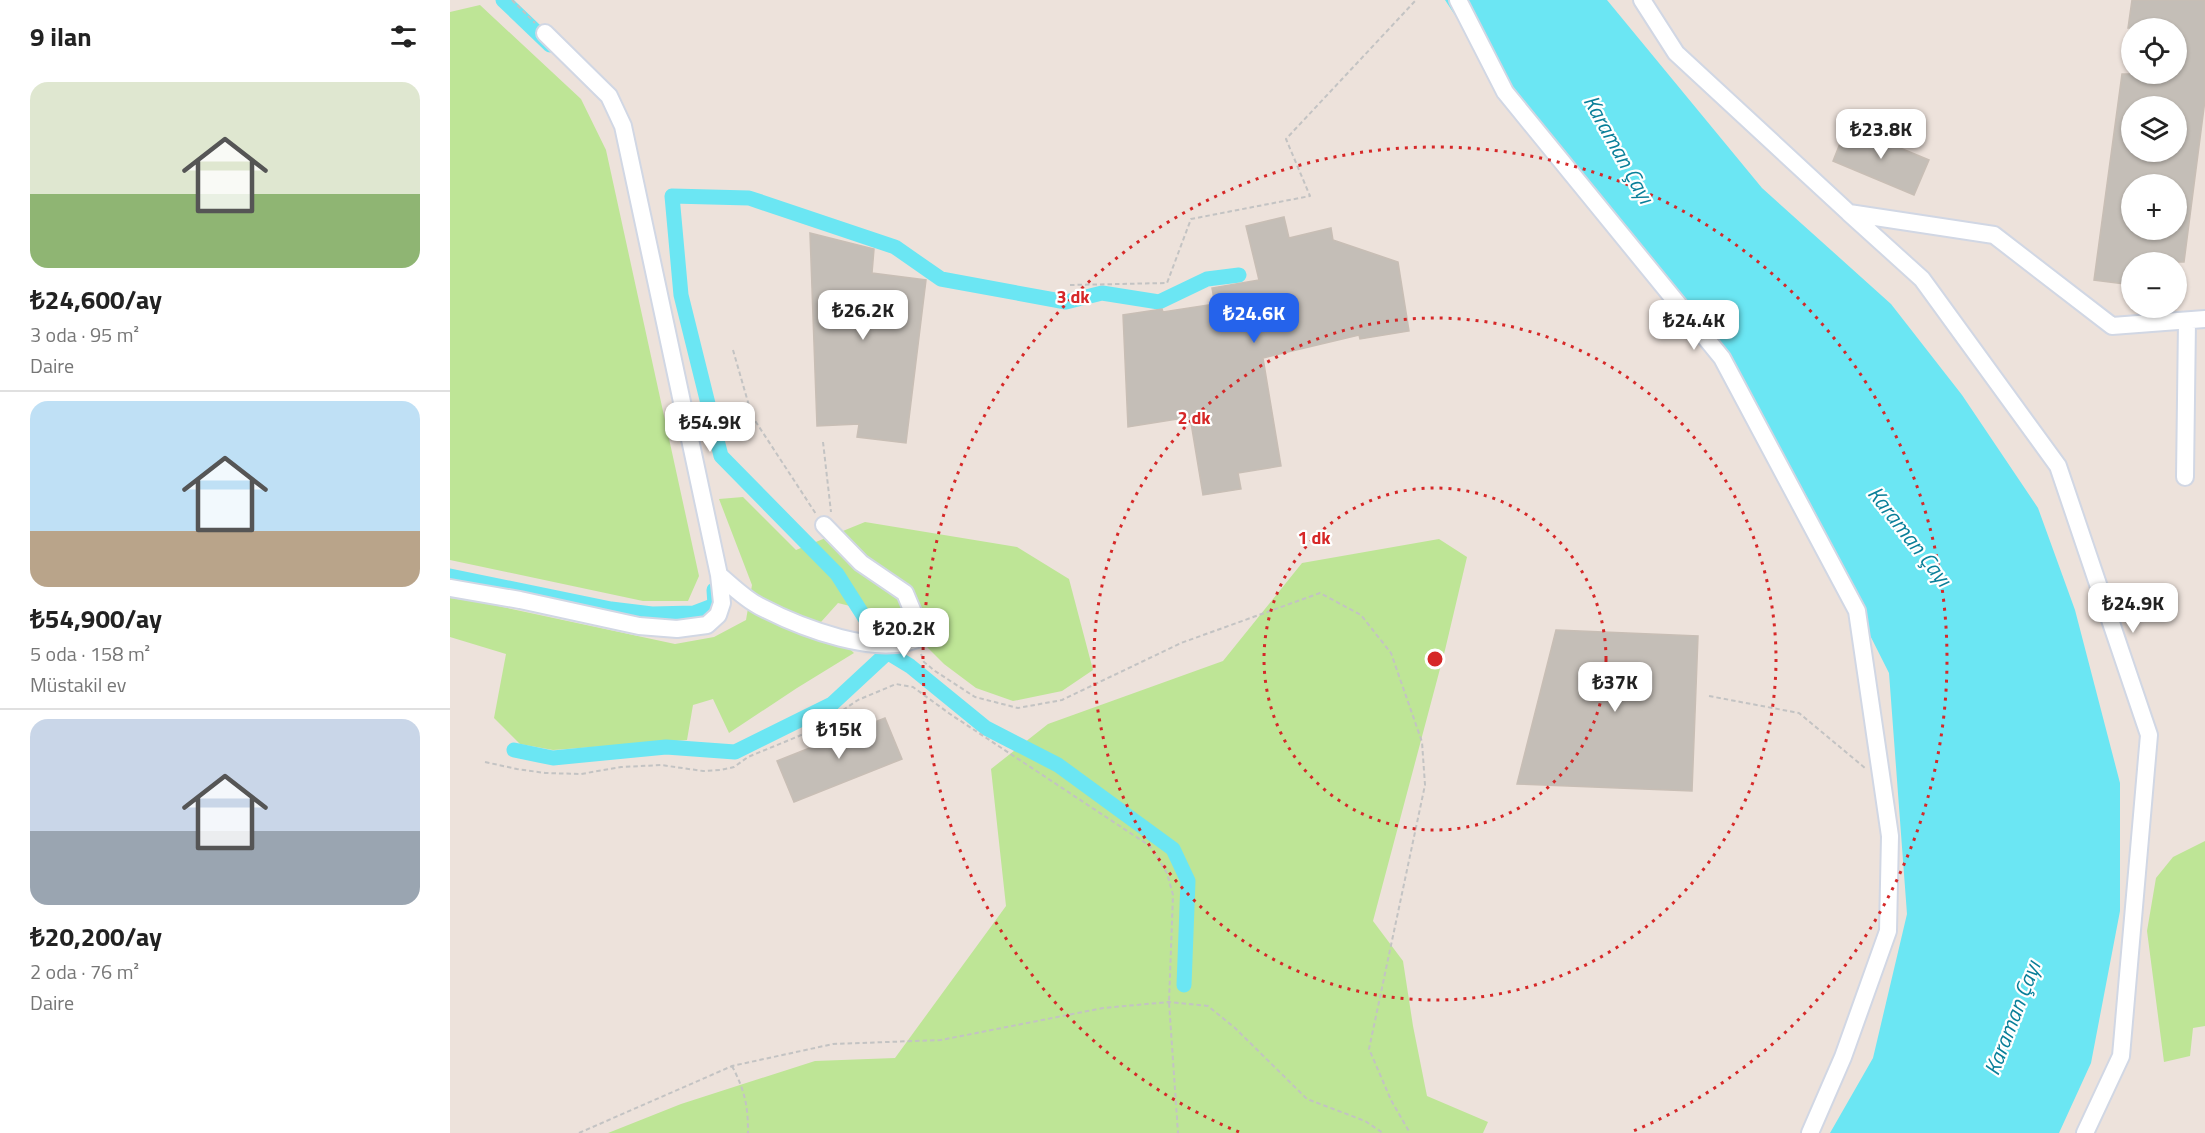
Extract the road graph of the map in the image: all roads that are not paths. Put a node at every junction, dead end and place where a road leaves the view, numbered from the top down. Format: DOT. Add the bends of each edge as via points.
graph roads {
  1 [pos="1458,0"];
  2 [pos="1642,0"];
  3 [pos="545,33"];
  4 [pos="1848,213"];
  5 [pos="2205,320"];
  6 [pos="2187,321"];
  7 [pos="2185,477"];
  8 [pos="827,520"];
  9 [pos="718,575"];
  10 [pos="450,588"];
  11 [pos="1810,1133"];
  12 [pos="2085,1133"];
  1 -- 11 [label="street" via="1505,92 1722,358 1857,611 1890,836 1888,932 1843,1057"];
  2 -- 4 [label="street" via="1676,53"];
  3 -- 9 [label="street" via="609,96 623,126"];
  4 -- 6 [label="street" via="1994,235 2112,326"];
  4 -- 12 [label="street" via="1922,279 2058,466 2149,735 2121,1056"];
  5 -- 6 [label="street"];
  6 -- 7 [label="street"];
  8 -- 9 [label="street" via="861,563 905,593 923,636 873,645 824,634 758,605"];
  9 -- 10 [label="street" via="722,603 718,615 707,625 677,629 639,626"];
}
